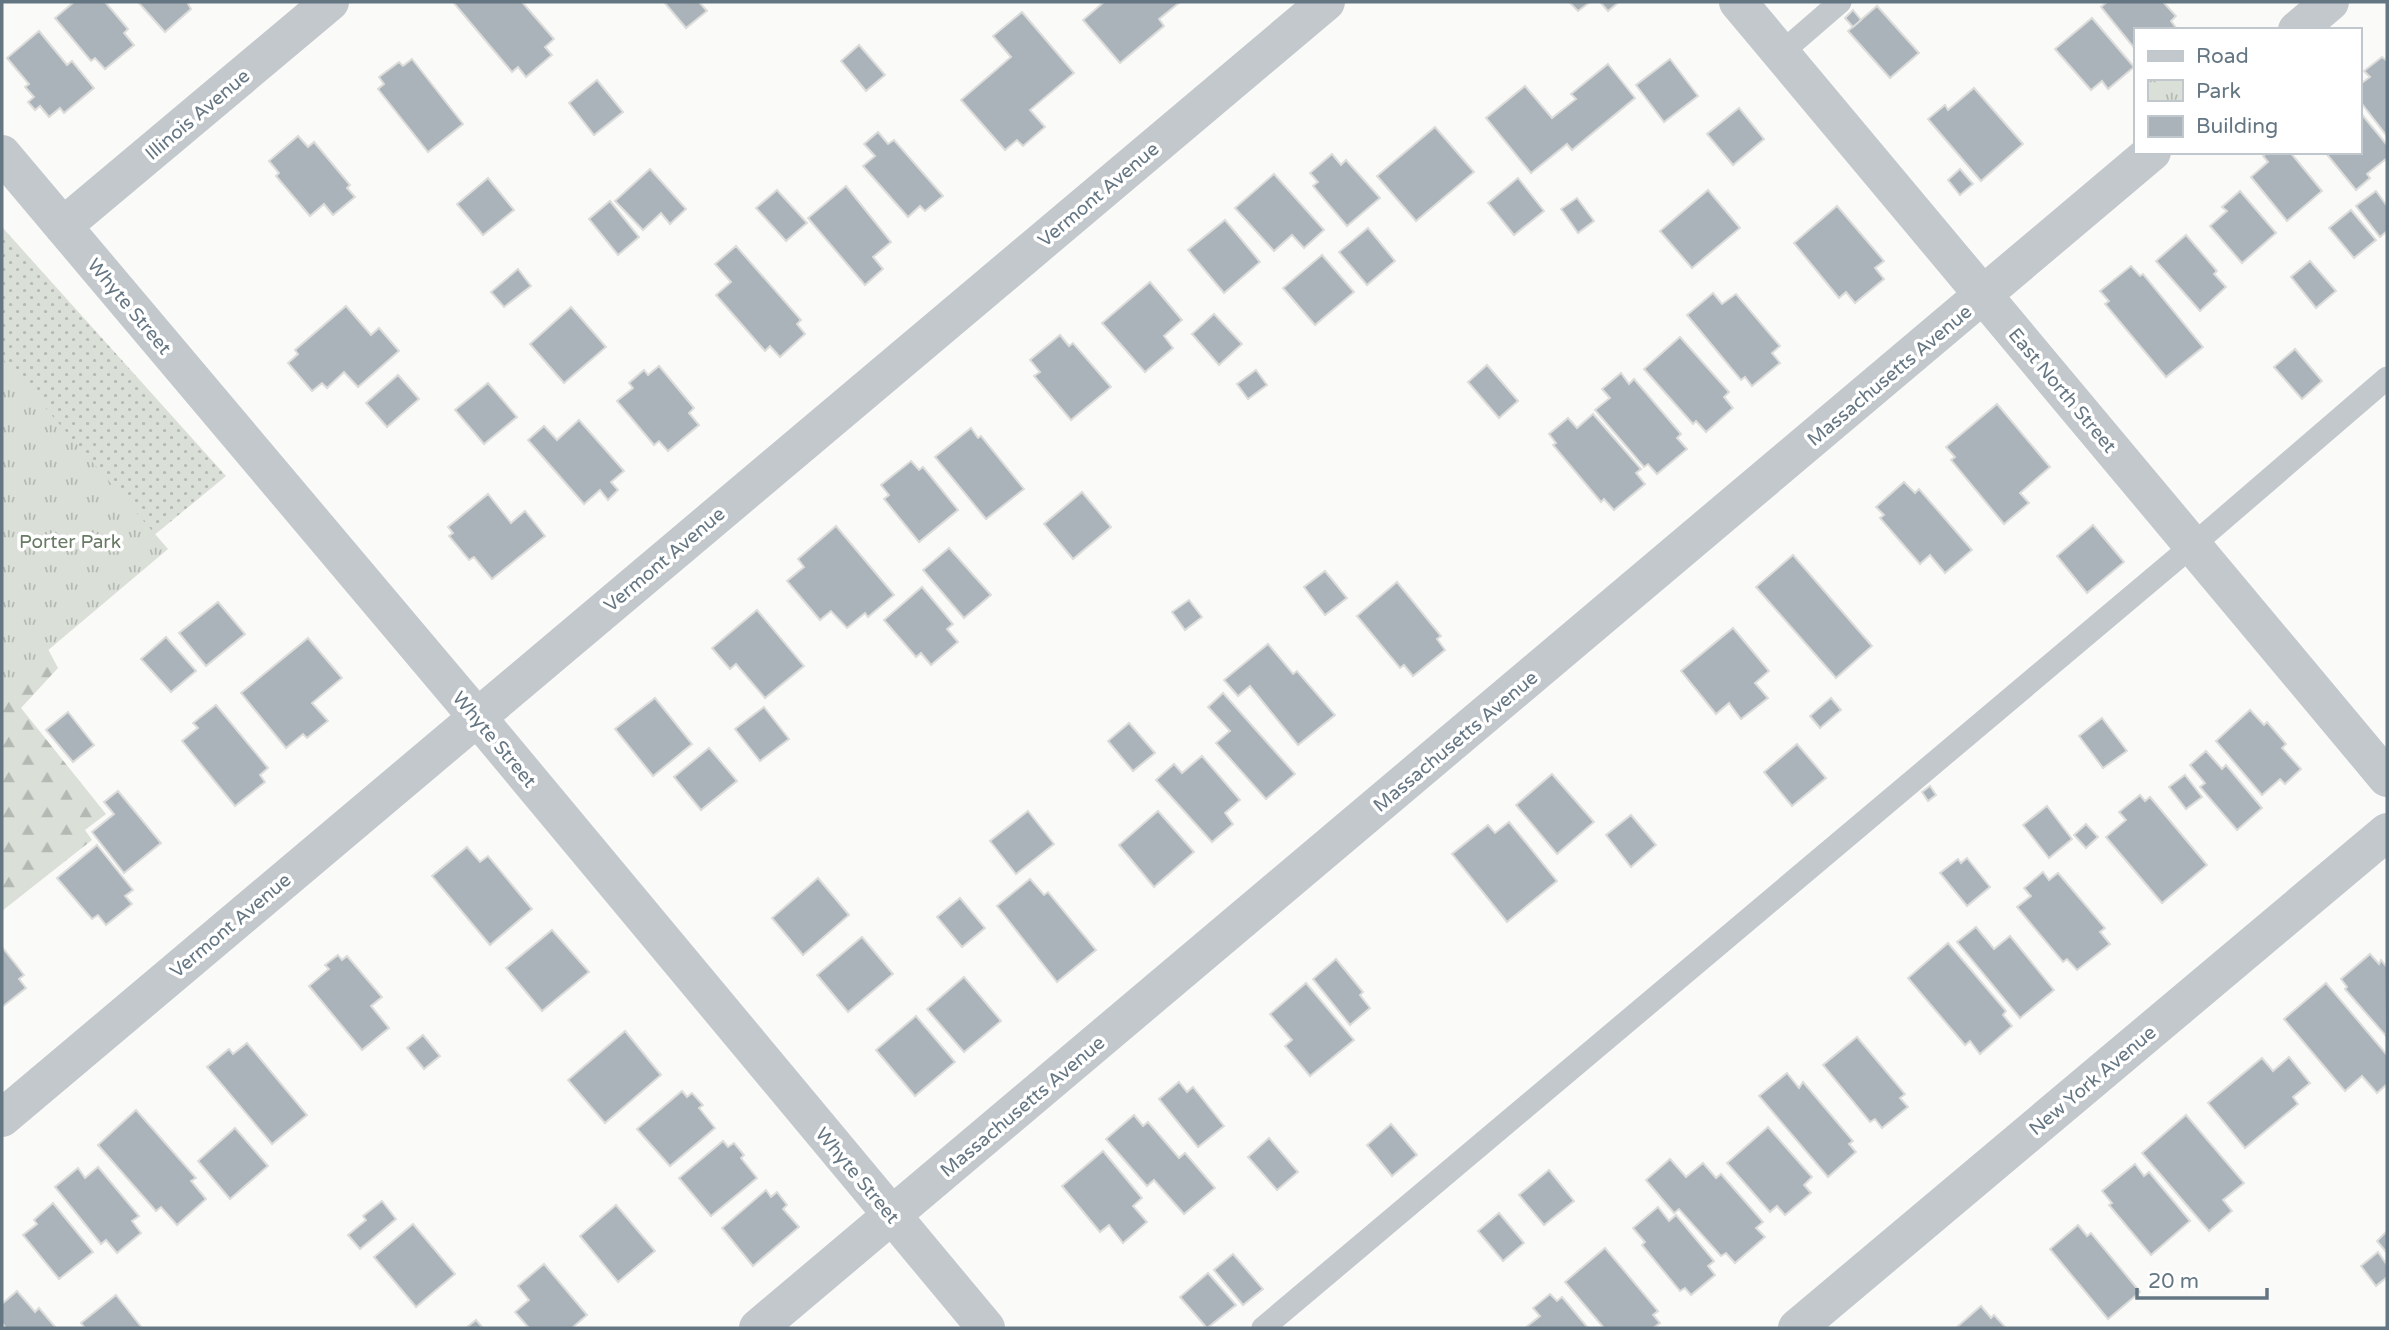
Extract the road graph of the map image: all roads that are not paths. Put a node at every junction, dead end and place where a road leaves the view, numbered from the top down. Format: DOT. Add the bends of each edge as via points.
graph roads {
  1 [pos="330,2"];
  2 [pos="1326,2"];
  3 [pos="1738,2"];
  4 [pos="1840,2"];
  5 [pos="2330,2"];
  6 [pos="2299,28"];
  7 [pos="1781,53"];
  8 [pos="2,153"];
  9 [pos="2150,154"];
  10 [pos="63,226"];
  11 [pos="1983,295"];
  12 [pos="2387,378"];
  13 [pos="2193,545"];
  14 [pos="477,717"];
  15 [pos="2387,778"];
  16 [pos="2387,832"];
  17 [pos="2,1118"];
  18 [pos="892,1216"];
  19 [pos="758,1328"];
  20 [pos="986,1328"];
  21 [pos="1264,1328"];
  22 [pos="1797,1328"];
  1 -- 10 [label="street, Illinois Avenue"];
  2 -- 14 [label="street, Vermont Avenue"];
  3 -- 7 [label="street, East North Street"];
  4 -- 7 [label="lane"];
  5 -- 6 [label="street"];
  7 -- 11 [label="street, East North Street"];
  8 -- 10 [label="street, Whyte Street"];
  9 -- 11 [label="street, Massachusetts Avenue"];
  10 -- 14 [label="street, Whyte Street"];
  11 -- 13 [label="street, East North Street"];
  11 -- 18 [label="street, Massachusetts Avenue"];
  12 -- 13 [label="lane"];
  13 -- 15 [label="street, East North Street"];
  13 -- 21 [label="lane"];
  14 -- 17 [label="street, Vermont Avenue"];
  14 -- 18 [label="street, Whyte Street"];
  16 -- 22 [label="street, New York Avenue"];
  18 -- 19 [label="street, Massachusetts Avenue"];
  18 -- 20 [label="street, Whyte Street"];
}
